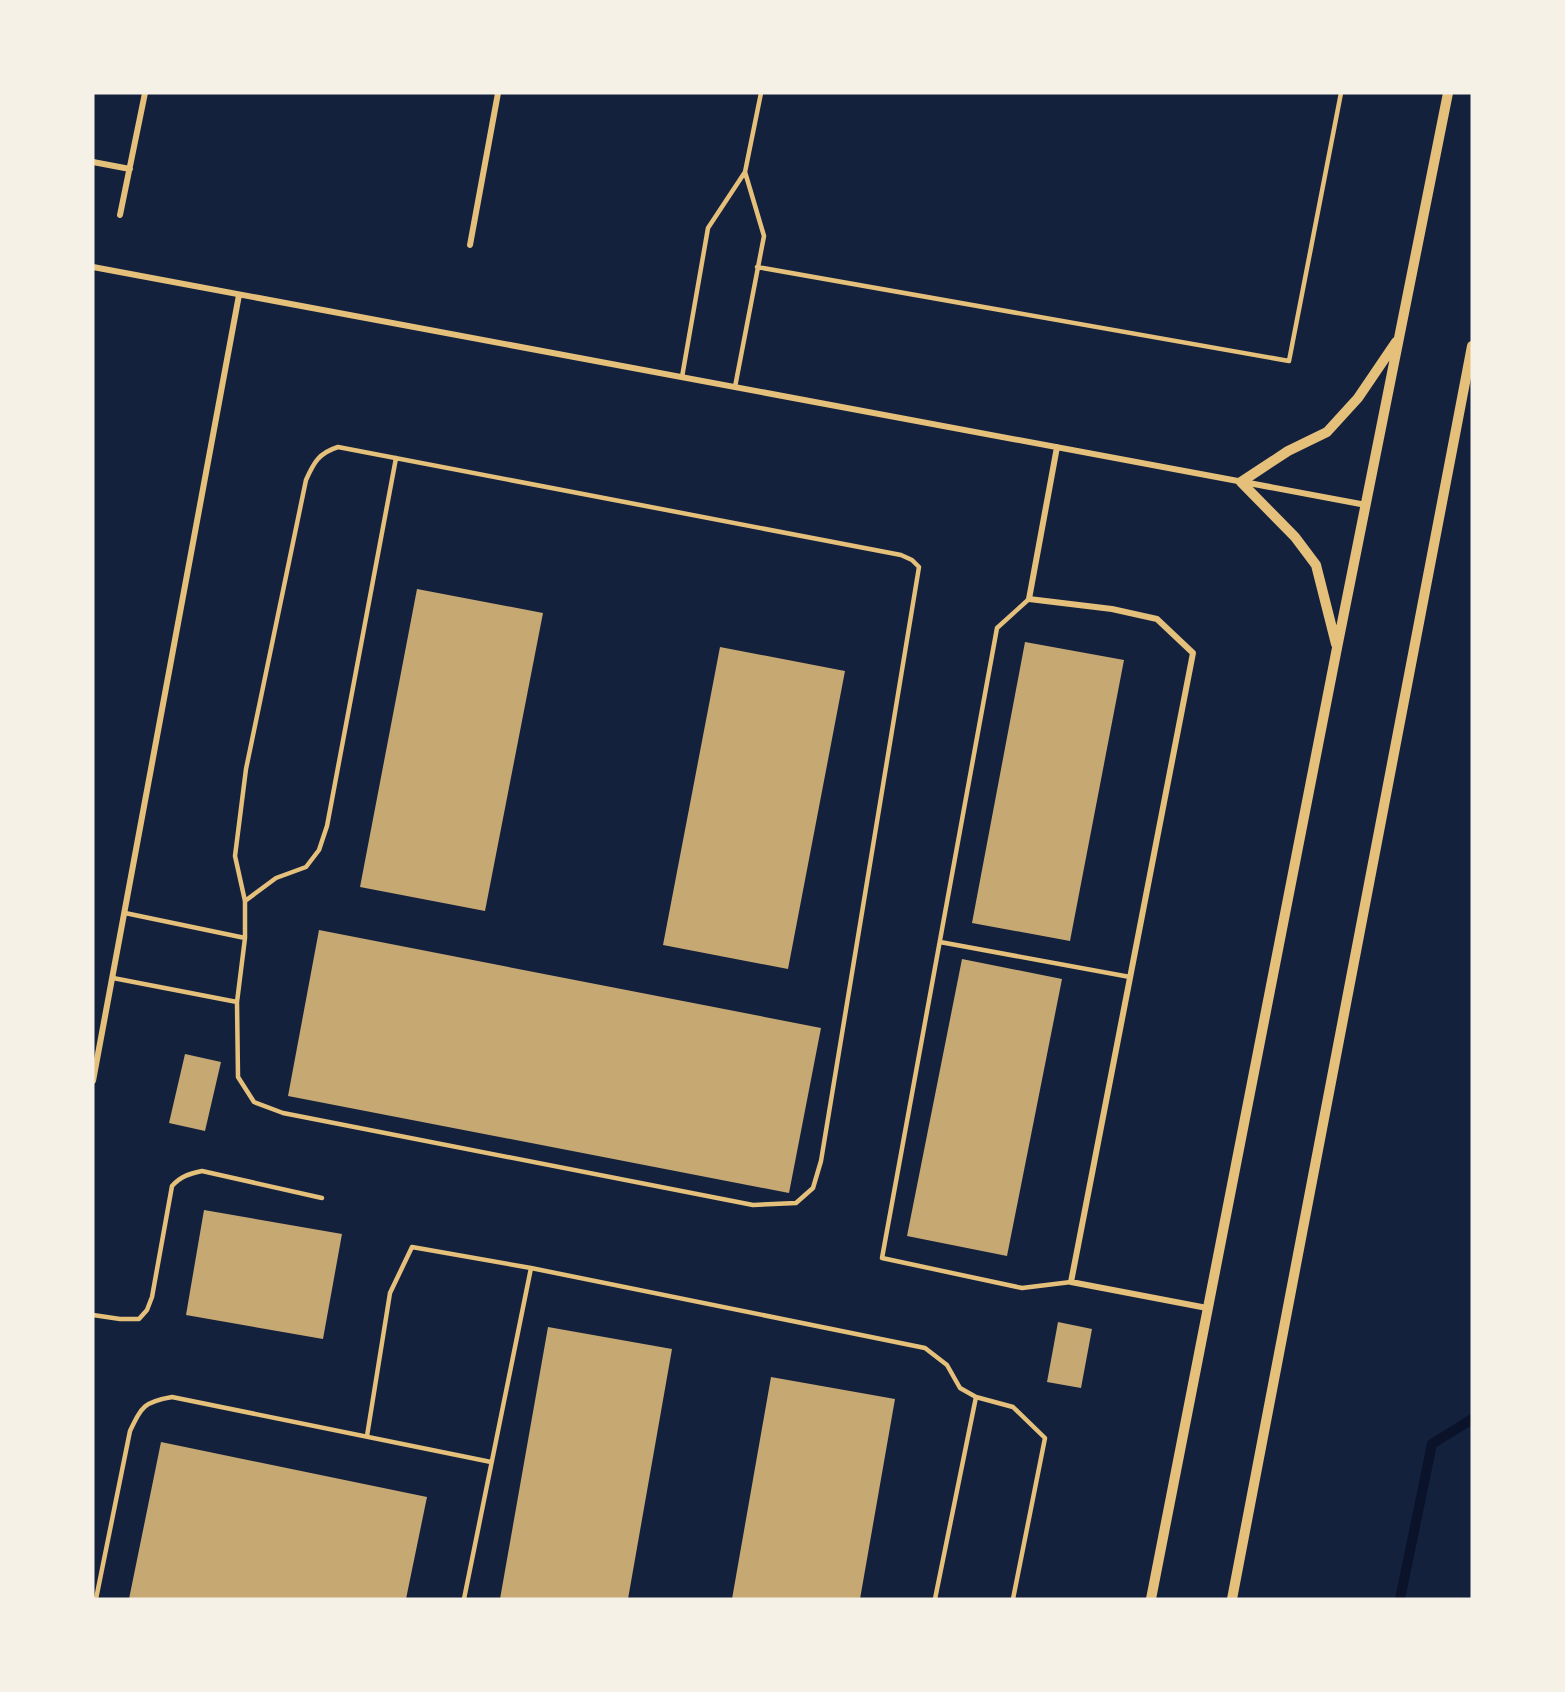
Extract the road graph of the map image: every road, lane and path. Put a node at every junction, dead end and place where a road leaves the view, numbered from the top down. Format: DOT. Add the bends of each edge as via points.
graph roads {
  1 [pos="145,93"];
  2 [pos="498,93"];
  3 [pos="760,93"];
  4 [pos="1341,93"];
  5 [pos="1448,93"];
  6 [pos="93,162"];
  7 [pos="130,169"];
  8 [pos="745,172"];
  9 [pos="120,215"];
  10 [pos="470,245"];
  11 [pos="93,267"];
  12 [pos="758,267"];
  13 [pos="239,295"];
  14 [pos="1400,336"];
  15 [pos="1472,346"];
  16 [pos="682,377"];
  17 [pos="735,387"];
  18 [pos="1057,447"];
  19 [pos="396,458"];
  20 [pos="1241,482"];
  21 [pos="1366,505"];
  22 [pos="1029,599"];
  23 [pos="1337,648"];
  24 [pos="245,901"];
  25 [pos="125,914"];
  26 [pos="245,938"];
  27 [pos="940,942"];
  28 [pos="1130,976"];
  29 [pos="113,978"];
  30 [pos="237,1002"];
  31 [pos="93,1081"];
  32 [pos="322,1198"];
  33 [pos="531,1268"];
  34 [pos="1071,1282"];
  35 [pos="1207,1308"];
  36 [pos="93,1315"];
  37 [pos="976,1397"];
  38 [pos="367,1436"];
  39 [pos="491,1462"];
  40 [pos="96,1599"];
  41 [pos="464,1599"];
  42 [pos="934,1599"];
  43 [pos="1013,1599"];
  44 [pos="1151,1599"];
  45 [pos="1232,1599"];
  1 -- 7 [label="street"];
  2 -- 10 [label="street"];
  3 -- 8 [label="lane"];
  4 -- 12 [label="lane" via="1289,361"];
  5 -- 14 [label="street"];
  6 -- 7 [label="street"];
  7 -- 9 [label="street"];
  8 -- 12 [label="lane" via="764,236"];
  8 -- 16 [label="lane" via="708,228"];
  11 -- 13 [label="street"];
  12 -- 17 [label="lane"];
  13 -- 16 [label="street"];
  13 -- 25 [label="street"];
  14 -- 20 [label="street" via="1358,398 1327,432 1288,451"];
  14 -- 21 [label="street"];
  15 -- 45 [label="street"];
  16 -- 17 [label="street"];
  17 -- 18 [label="street"];
  18 -- 20 [label="street"];
  18 -- 22 [label="street"];
  19 -- 24 [label="lane" via="327,826 306,867 276,878"];
  19 -- 24 [label="lane" via="338,447 326,451 313,464 306,480 246,769 235,856"];
  19 -- 30 [label="lane" via="901,555 919,567 821,1161 813,1188 796,1203 753,1205 283,1113 254,1102 238,1077"];
  20 -- 21 [label="street"];
  20 -- 23 [label="street" via="1295,537 1316,565"];
  21 -- 23 [label="street"];
  22 -- 27 [label="lane" via="997,628"];
  22 -- 28 [label="street" via="1157,619 1193,654"];
  23 -- 35 [label="street"];
  24 -- 26 [label="lane"];
  25 -- 26 [label="lane"];
  25 -- 29 [label="street"];
  26 -- 30 [label="lane"];
  27 -- 28 [label="lane"];
  27 -- 34 [label="lane" via="882,1258 1022,1288"];
  28 -- 34 [label="street"];
  29 -- 30 [label="lane"];
  29 -- 31 [label="street"];
  32 -- 36 [label="lane" via="202,1171 179,1178 172,1186 153,1297 147,1310 139,1319"];
  33 -- 37 [label="lane" via="925,1348 947,1365 960,1388"];
  33 -- 38 [label="lane" via="412,1248 390,1293"];
  33 -- 39 [label="lane"];
  34 -- 35 [label="street"];
  35 -- 44 [label="street"];
  37 -- 42 [label="lane"];
  37 -- 43 [label="lane" via="1013,1407 1045,1438"];
  38 -- 39 [label="lane"];
  38 -- 40 [label="lane" via="172,1397 141,1408 130,1431"];
  39 -- 41 [label="lane"];
}
